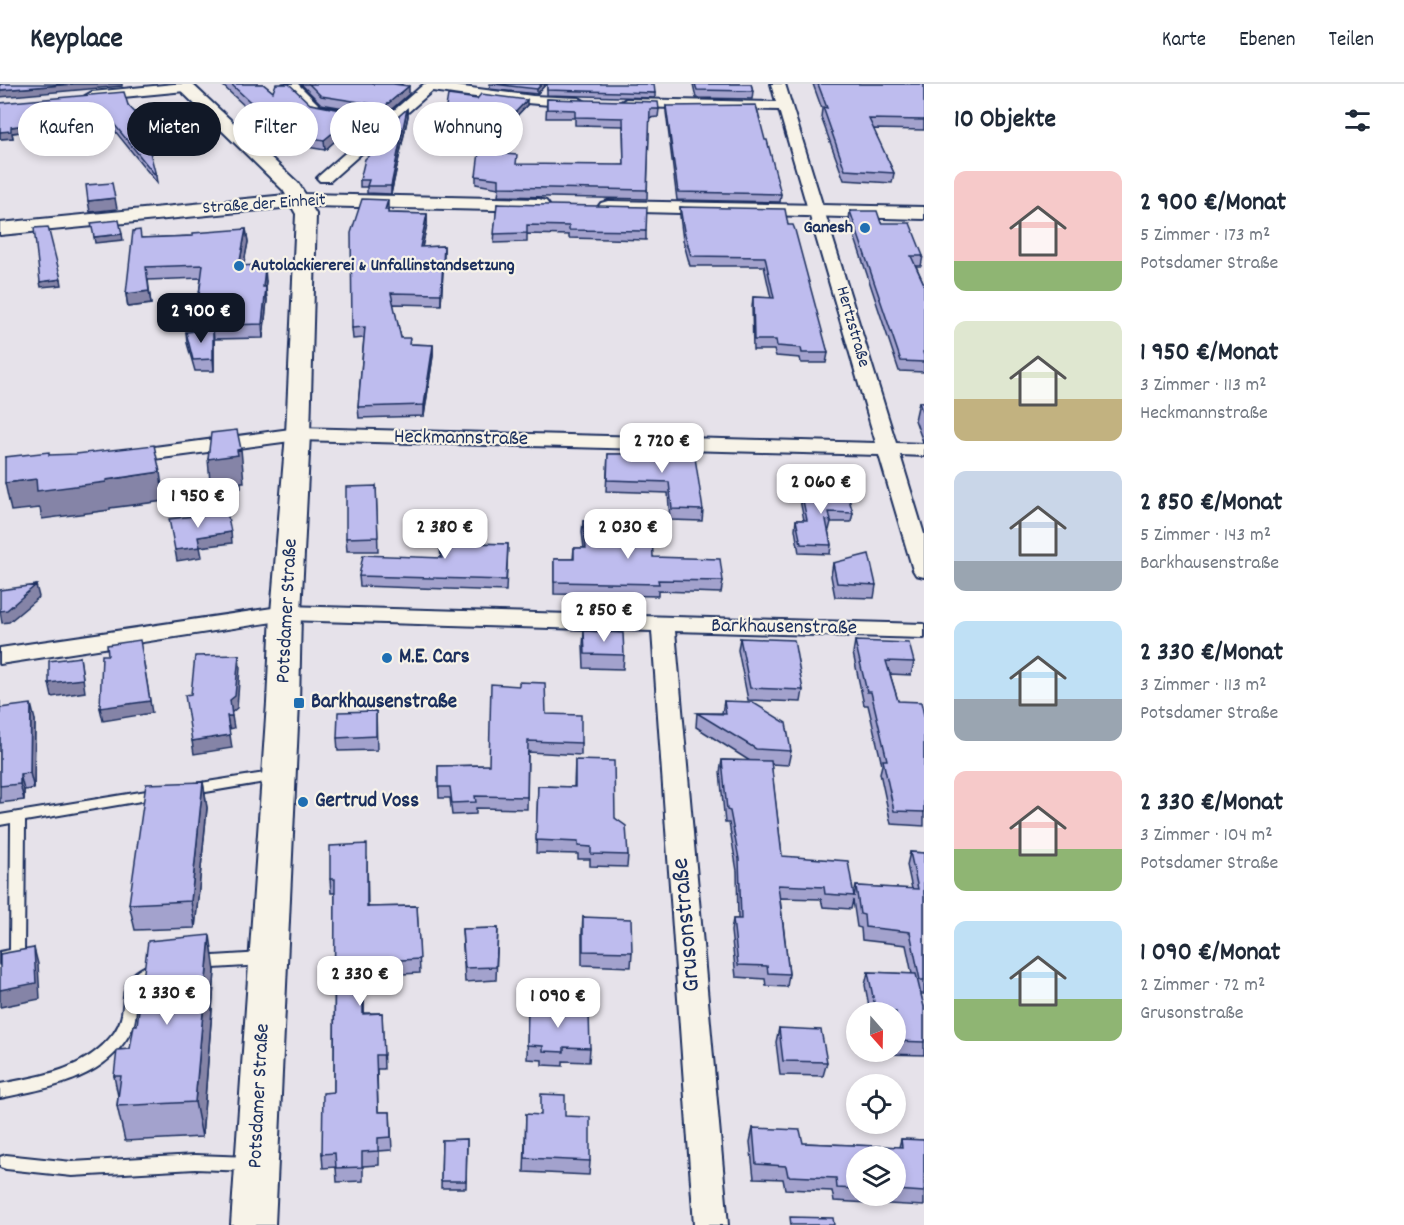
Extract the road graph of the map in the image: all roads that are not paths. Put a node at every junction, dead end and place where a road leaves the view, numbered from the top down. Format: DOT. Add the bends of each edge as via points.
graph roads {
  1 [pos="290,84"];
  2 [pos="778,84"];
  3 [pos="183,85"];
  4 [pos="427,85"];
  5 [pos="80,97"];
  6 [pos="593,102"];
  7 [pos="617,103"];
  8 [pos="784,106"];
  9 [pos="330,111"];
  10 [pos="401,111"];
  11 [pos="348,156"];
  12 [pos="327,173"];
  13 [pos="299,200"];
  14 [pos="560,206"];
  15 [pos="595,207"];
  16 [pos="818,212"];
  17 [pos="924,213"];
  18 [pos="0,229"];
  19 [pos="298,434"];
  20 [pos="888,449"];
  21 [pos="924,450"];
  22 [pos="100,460"];
  23 [pos="924,570"];
  24 [pos="286,613"];
  25 [pos="663,625"];
  26 [pos="924,631"];
  27 [pos="0,656"];
  28 [pos="279,776"];
  29 [pos="18,817"];
  30 [pos="0,820"];
  31 [pos="0,958"];
  32 [pos="268,958"];
  33 [pos="0,1091"];
  34 [pos="6,1162"];
  35 [pos="257,1164"];
  36 [pos="254,1225"];
  37 [pos="711,1225"];
  1 -- 9 [label="street" via="316,109"];
  2 -- 8 [label="street, Hertzstraße"];
  3 -- 5 [label="street"];
  3 -- 13 [label="street, Potsdamer Straße" via="291,187"];
  4 -- 6 [label="street" via="533,100"];
  4 -- 10 [label="street"];
  7 -- 8 [label="street"];
  8 -- 16 [label="street, Hertzstraße"];
  11 -- 12 [label="street"];
  13 -- 14 [label="street, Straße der Einheit"];
  13 -- 18 [label="street, Straße der Einheit"];
  13 -- 19 [label="street, Potsdamer Straße" via="306,214 307,231"];
  15 -- 16 [label="street"];
  16 -- 17 [label="street"];
  16 -- 20 [label="street, Hertzstraße"];
  19 -- 20 [label="street, Heckmannstraße"];
  19 -- 22 [label="street, Heckmannstraße"];
  19 -- 24 [label="street, Potsdamer Straße"];
  20 -- 21 [label="street, Heckmannstraße"];
  20 -- 23 [label="street, Hertzstraße"];
  24 -- 25 [label="street, Barkhausenstraße"];
  24 -- 27 [label="street, Barkhausenstraße"];
  24 -- 28 [label="street, Potsdamer Straße"];
  25 -- 26 [label="street, Barkhausenstraße"];
  25 -- 37 [label="street, Grusonstraße"];
  28 -- 29 [label="lane"];
  28 -- 32 [label="street, Potsdamer Straße"];
  29 -- 30 [label="lane"];
  29 -- 31 [label="lane" via="16,954"];
  32 -- 33 [label="lane" via="145,971 135,980 127,1023 120,1037 83,1071"];
  32 -- 35 [label="street, Potsdamer Straße"];
  34 -- 35 [label="lane" via="72,1169 195,1162"];
  35 -- 36 [label="street, Potsdamer Straße"];
}
